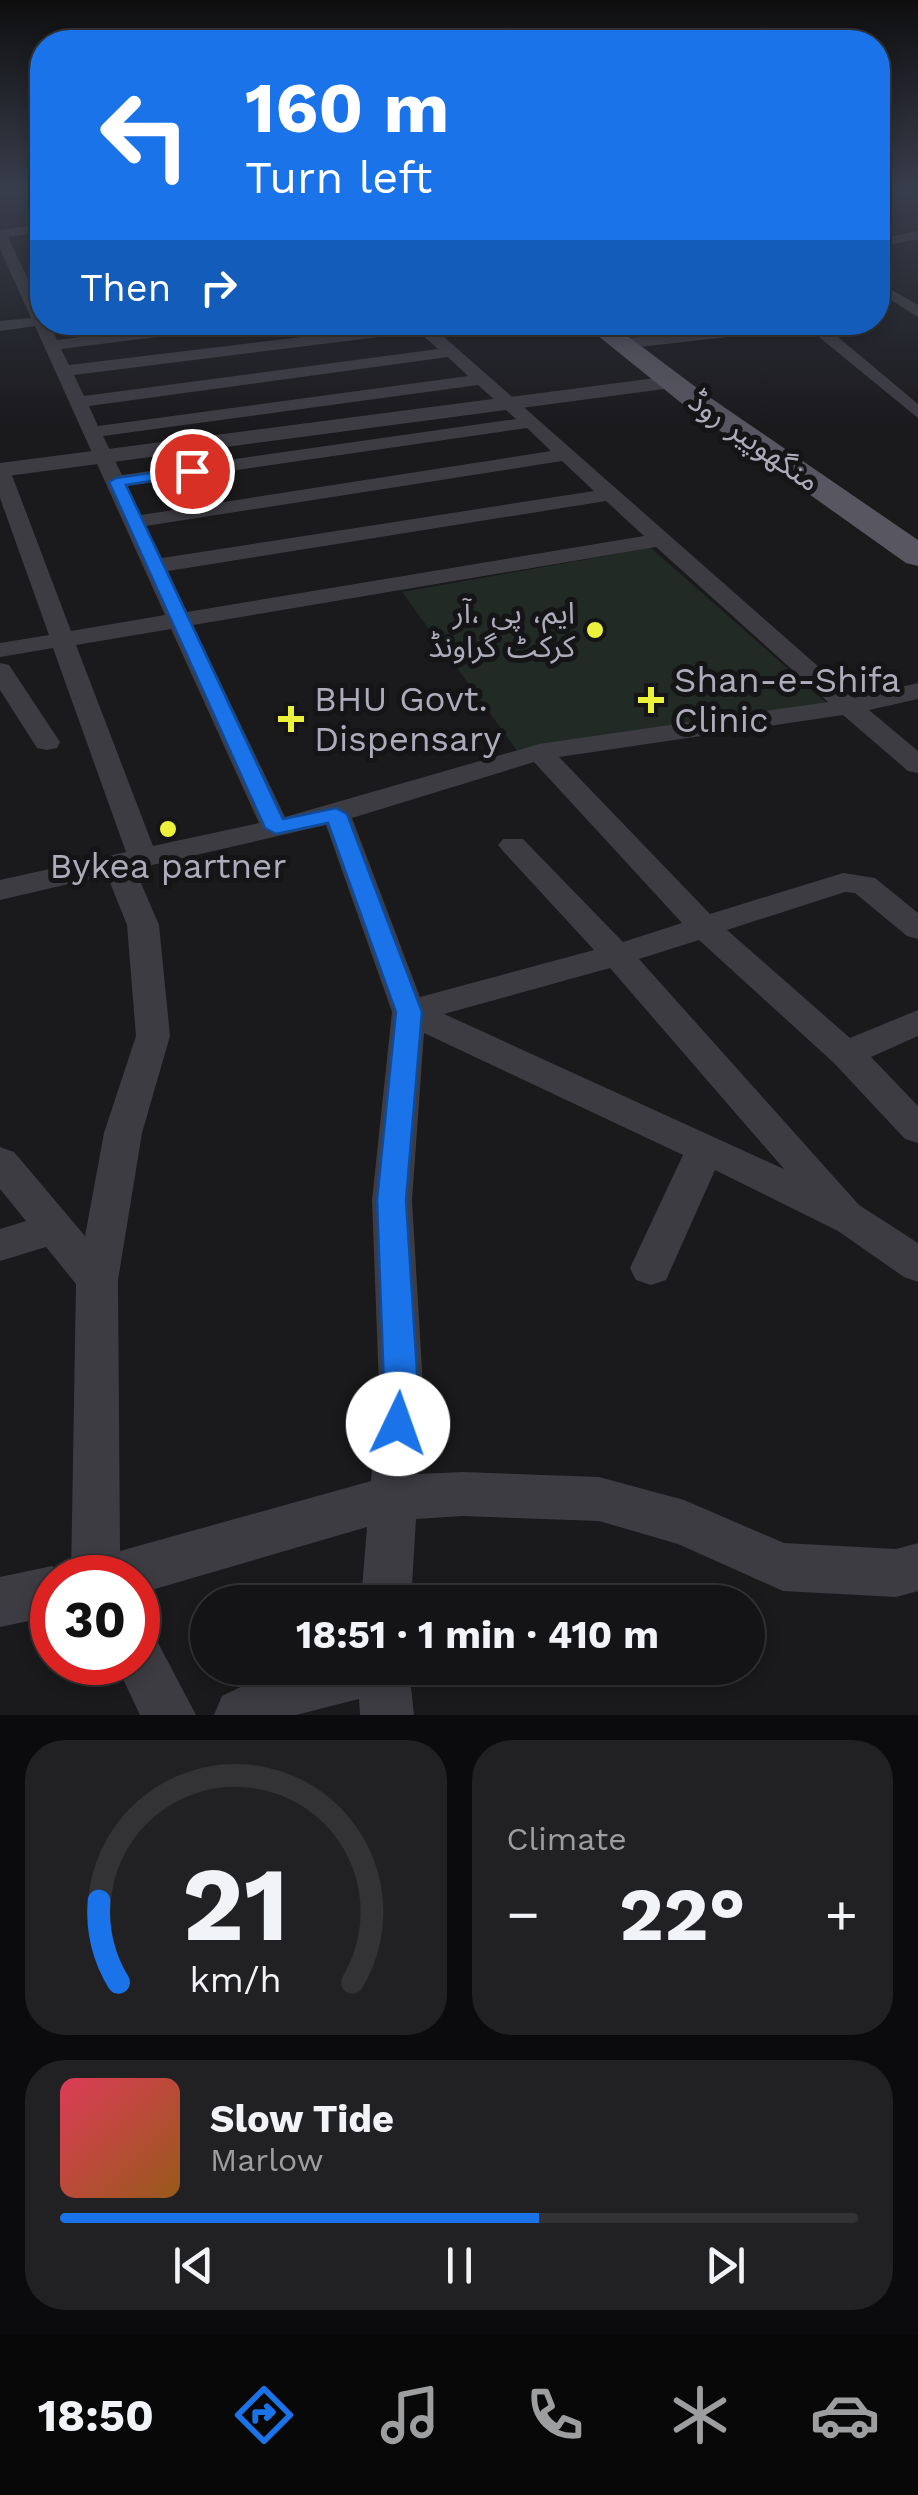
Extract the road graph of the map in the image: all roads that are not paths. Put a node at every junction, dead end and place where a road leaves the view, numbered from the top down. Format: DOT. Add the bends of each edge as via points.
graph roads {
  1 [pos="16,269"];
  2 [pos="30,277"];
  3 [pos="20,278"];
  4 [pos="900,286"];
  5 [pos="890,287"];
  6 [pos="30,290"];
  7 [pos="890,293"];
  8 [pos="914,306"];
  9 [pos="30,322"];
  10 [pos="0,326"];
  11 [pos="48,335"];
  12 [pos="132,335"];
  13 [pos="341,335"];
  14 [pos="431,335"];
  15 [pos="610,335"];
  16 [pos="684,335"];
  17 [pos="825,335"];
  18 [pos="621,344"];
  19 [pos="52,345"];
  20 [pos="451,352"];
  21 [pos="64,370"];
  22 [pos="483,378"];
  23 [pos="671,382"];
  24 [pos="78,402"];
  25 [pos="511,402"];
  26 [pos="918,412"];
  27 [pos="533,422"];
  28 [pos="93,432"];
  29 [pos="568,454"];
  30 [pos="104,456"];
  31 [pos="0,470"];
  32 [pos="116,482"];
  33 [pos="611,494"];
  34 [pos="135,522"];
  35 [pos="661,540"];
  36 [pos="918,556"];
  37 [pos="155,566"];
  38 [pos="180,620"];
  39 [pos="63,639"];
  40 [pos="0,650"];
  41 [pos="0,670"];
  42 [pos="918,691"];
  43 [pos="848,707"];
  44 [pos="47,742"];
  45 [pos="539,752"];
  46 [pos="918,764"];
  47 [pos="336,814"];
  48 [pos="276,828"];
  49 [pos="513,845"];
  50 [pos="130,859"];
  51 [pos="3,880"];
  52 [pos="703,926"];
  53 [pos="918,929"];
  54 [pos="617,955"];
  55 [pos="409,1012"];
  56 [pos="918,1022"];
  57 [pos="846,1054"];
  58 [pos="918,1128"];
  59 [pos="705,1149"];
  60 [pos="0,1162"];
  61 [pos="852,1220"];
  62 [pos="918,1265"];
  63 [pos="651,1268"];
  64 [pos="97,1280"];
  65 [pos="391,1498"];
  66 [pos="96,1555"];
  67 [pos="160,1564"];
  68 [pos="918,1566"];
  69 [pos="387,1585"];
  70 [pos="30,1596"];
  71 [pos="0,1602"];
  72 [pos="153,1685"];
  73 [pos="300,1685"];
  74 [pos="384,1685"];
  75 [pos="170,1715"];
  76 [pos="240,1715"];
  77 [pos="387,1715"];
  1 -- 3 [label="street"];
  2 -- 3 [label="street"];
  3 -- 6 [label="street"];
  4 -- 5 [label="street"];
  7 -- 8 [label="street"];
  9 -- 10 [label="street"];
  11 -- 19 [label="street"];
  12 -- 19 [label="street"];
  13 -- 21 [label="street"];
  14 -- 20 [label="street"];
  15 -- 18 [label="main road, منگھوپیر روڈ"];
  16 -- 18 [label="street"];
  17 -- 26 [label="street"];
  18 -- 23 [label="main road, منگھوپیر روڈ"];
  19 -- 21 [label="street"];
  20 -- 22 [label="street"];
  20 -- 24 [label="street"];
  21 -- 24 [label="street"];
  22 -- 25 [label="street"];
  22 -- 28 [label="street"];
  23 -- 25 [label="street"];
  23 -- 36 [label="main road, منگھوپیر روڈ"];
  24 -- 28 [label="street"];
  25 -- 27 [label="street"];
  25 -- 30 [label="street"];
  27 -- 29 [label="street"];
  27 -- 32 [label="street"];
  28 -- 30 [label="street"];
  29 -- 33 [label="street"];
  29 -- 34 [label="street"];
  30 -- 31 [label="street"];
  30 -- 32 [label="street"];
  31 -- 39 [label="street"];
  32 -- 34 [label="street"];
  33 -- 35 [label="street"];
  33 -- 37 [label="street"];
  34 -- 37 [label="street"];
  35 -- 38 [label="street"];
  35 -- 43 [label="street"];
  37 -- 38 [label="street"];
  38 -- 39 [label="street"];
  38 -- 48 [label="street"];
  39 -- 40 [label="street"];
  39 -- 50 [label="street"];
  41 -- 44 [label="street"];
  42 -- 43 [label="street"];
  43 -- 45 [label="street"];
  43 -- 46 [label="street"];
  45 -- 47 [label="street"];
  45 -- 52 [label="street"];
  47 -- 48 [label="street"];
  47 -- 55 [label="street"];
  48 -- 50 [label="street"];
  49 -- 54 [label="street"];
  50 -- 51 [label="street"];
  50 -- 64 [label="street" via="153,1036 123,1133"];
  52 -- 53 [label="street" via="850,881"];
  52 -- 54 [label="street"];
  52 -- 57 [label="street"];
  54 -- 55 [label="street"];
  54 -- 61 [label="street"];
  55 -- 59 [label="street"];
  55 -- 65 [label="street" via="392,1200 401,1387"];
  56 -- 57 [label="street"];
  57 -- 58 [label="street"];
  59 -- 61 [label="street"];
  59 -- 63 [label="street"];
  60 -- 64 [label="street"];
  61 -- 62 [label="street"];
  64 -- 66 [label="street"];
  65 -- 67 [label="street"];
  65 -- 68 [label="street" via="600,1500 684,1523 783,1566 896,1572"];
  65 -- 69 [label="street"];
  70 -- 71 [label="street"];
  72 -- 75 [label="street"];
  73 -- 76 [label="street"];
  74 -- 77 [label="street"];
}
